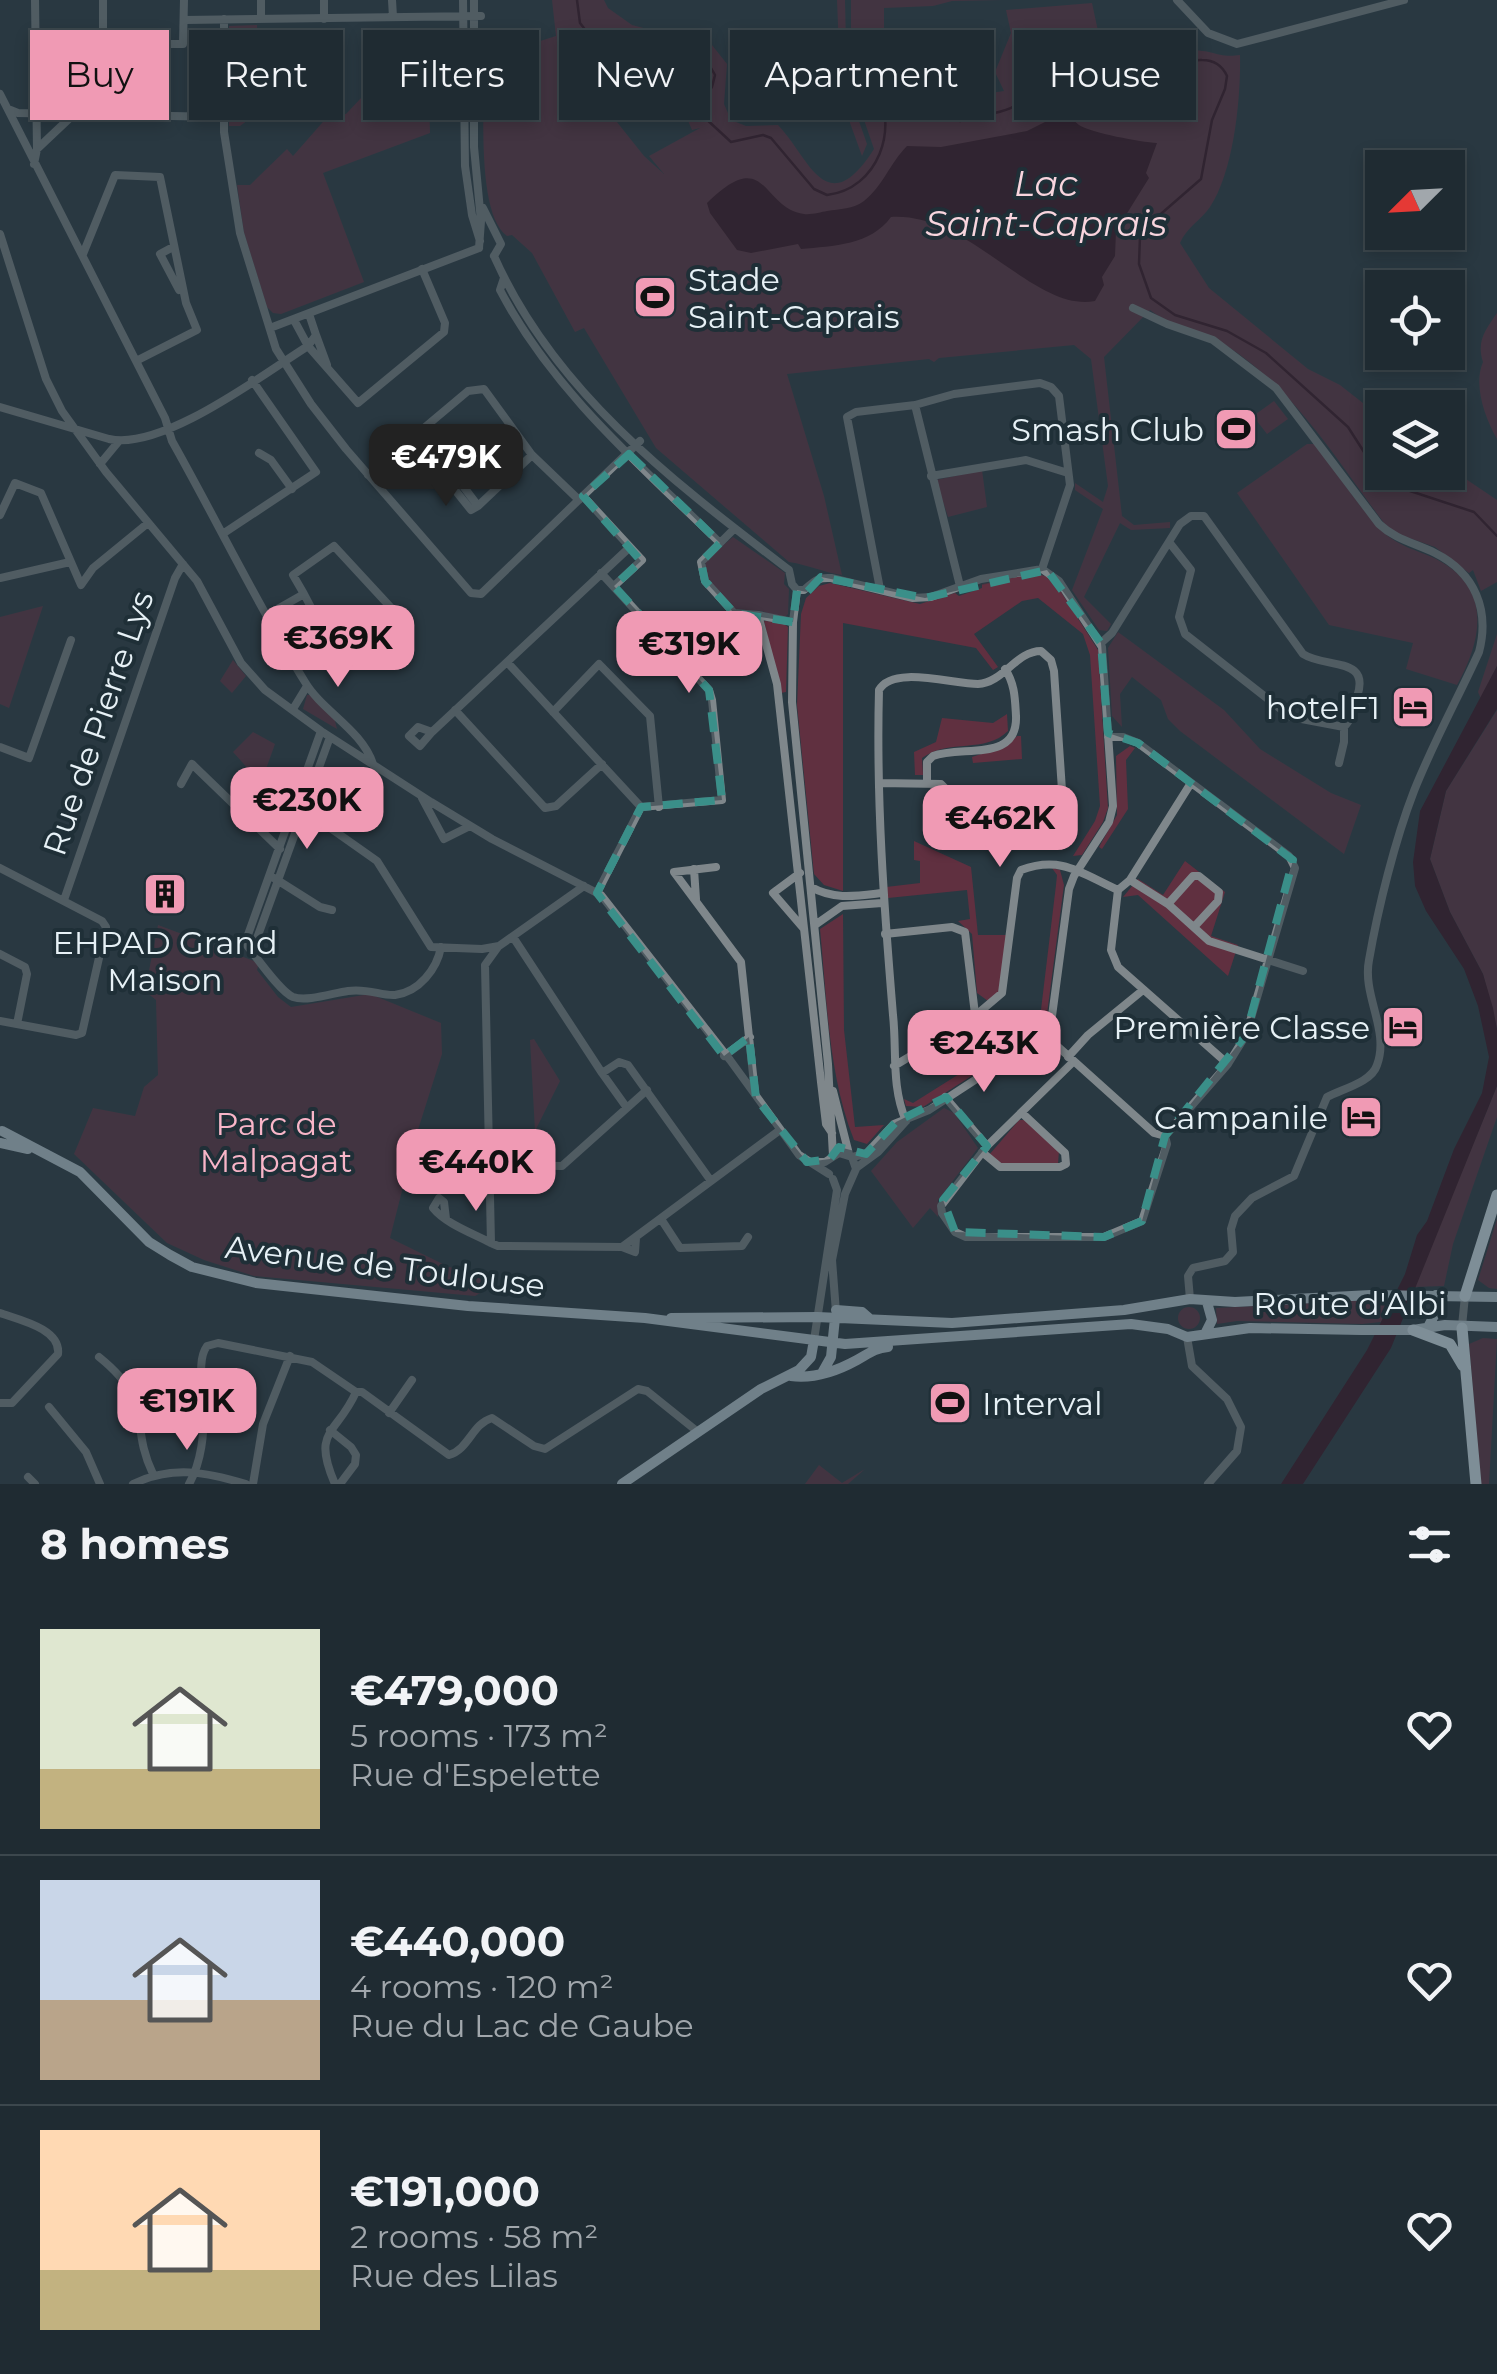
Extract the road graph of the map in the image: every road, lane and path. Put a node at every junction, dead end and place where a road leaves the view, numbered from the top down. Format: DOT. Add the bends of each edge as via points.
graph roads {
  1 [pos="35,0"];
  2 [pos="103,0"];
  3 [pos="184,0"];
  4 [pos="261,0"];
  5 [pos="324,0"];
  6 [pos="392,0"];
  7 [pos="462,0"];
  8 [pos="474,0"];
  9 [pos="1176,0"];
  10 [pos="1404,0"];
  11 [pos="462,16"];
  12 [pos="478,16"];
  13 [pos="261,18"];
  14 [pos="393,18"];
  15 [pos="224,19"];
  16 [pos="185,20"];
  17 [pos="324,20"];
  18 [pos="36,30"];
  19 [pos="224,30"];
  20 [pos="0,94"];
  21 [pos="4,106"];
  22 [pos="30,112"];
  23 [pos="38,120"];
  24 [pos="68,120"];
  25 [pos="223,120"];
  26 [pos="37,149"];
  27 [pos="34,164"];
  28 [pos="477,185"];
  29 [pos="0,234"];
  30 [pos="496,237"];
  31 [pos="480,242"];
  32 [pos="173,247"];
  33 [pos="83,254"];
  34 [pos="494,256"];
  35 [pos="422,269"];
  36 [pos="504,278"];
  37 [pos="186,303"];
  38 [pos="1133,308"];
  39 [pos="310,314"];
  40 [pos="294,320"];
  41 [pos="270,328"];
  42 [pos="316,335"];
  43 [pos="308,346"];
  44 [pos="136,361"];
  45 [pos="282,362"];
  46 [pos="327,365"];
  47 [pos="252,380"];
  48 [pos="915,405"];
  49 [pos="0,407"];
  50 [pos="75,428"];
  51 [pos="169,430"];
  52 [pos="420,430"];
  53 [pos="119,442"];
  54 [pos="638,444"];
  55 [pos="259,453"];
  56 [pos="628,454"];
  57 [pos="532,455"];
  58 [pos="100,464"];
  59 [pos="1068,473"];
  60 [pos="368,475"];
  61 [pos="931,476"];
  62 [pos="292,489"];
  63 [pos="581,498"];
  64 [pos="0,515"];
  65 [pos="148,523"];
  66 [pos="734,528"];
  67 [pos="224,533"];
  68 [pos="720,542"];
  69 [pos="1169,542"];
  70 [pos="630,547"];
  71 [pos="70,562"];
  72 [pos="183,564"];
  73 [pos="1042,569"];
  74 [pos="601,573"];
  75 [pos="802,575"];
  76 [pos="0,578"];
  77 [pos="614,586"];
  78 [pos="960,586"];
  79 [pos="880,589"];
  80 [pos="797,590"];
  81 [pos="304,594"];
  82 [pos="267,614"];
  83 [pos="758,615"];
  84 [pos="793,622"];
  85 [pos="71,640"];
  86 [pos="1101,643"];
  87 [pos="507,662"];
  88 [pos="1005,670"];
  89 [pos="307,686"];
  90 [pos="293,710"];
  91 [pos="456,710"];
  92 [pos="553,712"];
  93 [pos="344,724"];
  94 [pos="1344,727"];
  95 [pos="320,731"];
  96 [pos="432,732"];
  97 [pos="1108,736"];
  98 [pos="332,738"];
  99 [pos="0,748"];
  100 [pos="1339,763"];
  101 [pos="373,764"];
  102 [pos="602,764"];
  103 [pos="927,781"];
  104 [pos="880,783"];
  105 [pos="1191,783"];
  106 [pos="181,784"];
  107 [pos="420,794"];
  108 [pos="642,807"];
  109 [pos="659,807"];
  110 [pos="302,808"];
  111 [pos="470,826"];
  112 [pos="280,849"];
  113 [pos="716,867"];
  114 [pos="0,868"];
  115 [pos="694,869"];
  116 [pos="1078,869"];
  117 [pos="804,873"];
  118 [pos="274,878"];
  119 [pos="1130,880"];
  120 [pos="584,886"];
  121 [pos="811,887"];
  122 [pos="1118,890"];
  123 [pos="597,892"];
  124 [pos="882,898"];
  125 [pos="64,900"];
  126 [pos="696,901"];
  127 [pos="1168,904"];
  128 [pos="332,910"];
  129 [pos="815,925"];
  130 [pos="1194,926"];
  131 [pos="804,929"];
  132 [pos="886,934"];
  133 [pos="513,937"];
  134 [pos="499,946"];
  135 [pos="440,947"];
  136 [pos="252,952"];
  137 [pos="0,954"];
  138 [pos="1269,960"];
  139 [pos="1303,971"];
  140 [pos="1143,990"];
  141 [pos="975,1014"];
  142 [pos="0,1020"];
  143 [pos="17,1024"];
  144 [pos="1046,1036"];
  145 [pos="750,1037"];
  146 [pos="724,1056"];
  147 [pos="1071,1059"];
  148 [pos="1228,1064"];
  149 [pos="894,1066"];
  150 [pos="602,1073"];
  151 [pos="827,1084"];
  152 [pos="646,1090"];
  153 [pos="945,1097"];
  154 [pos="756,1098"];
  155 [pos="626,1108"];
  156 [pos="1022,1113"];
  157 [pos="906,1121"];
  158 [pos="780,1130"];
  159 [pos="0,1136"];
  160 [pos="1165,1136"];
  161 [pos="985,1149"];
  162 [pos="850,1156"];
  163 [pos="832,1158"];
  164 [pos="807,1162"];
  165 [pos="490,1166"];
  166 [pos="856,1168"];
  167 [pos="831,1176"];
  168 [pos="851,1178"];
  169 [pos="711,1181"];
  170 [pos="1497,1196"];
  171 [pos="446,1219"];
  172 [pos="660,1219"];
  173 [pos="748,1237"];
  174 [pos="491,1244"];
  175 [pos="1431,1295"];
  176 [pos="1464,1296"];
  177 [pos="1493,1297"];
  178 [pos="1190,1299"];
  179 [pos="1207,1302"];
  180 [pos="1170,1303"];
  181 [pos="0,1313"];
  182 [pos="835,1314"];
  183 [pos="816,1317"];
  184 [pos="645,1318"];
  185 [pos="1428,1327"];
  186 [pos="1497,1327"];
  187 [pos="1462,1328"];
  188 [pos="1168,1329"];
  189 [pos="1412,1330"];
  190 [pos="1204,1334"];
  191 [pos="1188,1337"];
  192 [pos="814,1340"];
  193 [pos="832,1343"];
  194 [pos="898,1343"];
  195 [pos="290,1356"];
  196 [pos="99,1357"];
  197 [pos="1464,1368"];
  198 [pos="822,1373"];
  199 [pos="790,1376"];
  200 [pos="412,1380"];
  201 [pos="356,1392"];
  202 [pos="0,1403"];
  203 [pos="49,1407"];
  204 [pos="389,1413"];
  205 [pos="330,1430"];
  206 [pos="698,1432"];
  207 [pos="196,1472"];
  208 [pos="153,1474"];
  209 [pos="100,1484"];
  210 [pos="133,1484"];
  211 [pos="189,1484"];
  212 [pos="249,1484"];
  213 [pos="337,1484"];
  214 [pos="622,1484"];
  215 [pos="1208,1484"];
  216 [pos="1476,1484"];
  1 -- 18 [label="street"];
  2 -- 16 [label="street" via="108,44 183,44"];
  3 -- 16 [label="street"];
  4 -- 13 [label="street"];
  5 -- 17 [label="street"];
  6 -- 14 [label="street"];
  7 -- 11 [label="street"];
  8 -- 12 [label="street"];
  9 -- 10 [label="street" via="1208,34 1237,44"];
  11 -- 12 [label="street"];
  11 -- 14 [label="street"];
  11 -- 31 [label="street" via="464,166"];
  12 -- 28 [label="street"];
  13 -- 15 [label="street"];
  13 -- 17 [label="street"];
  14 -- 17 [label="street"];
  15 -- 16 [label="street"];
  15 -- 19 [label="street"];
  20 -- 21 [label="street"];
  21 -- 22 [label="street"];
  21 -- 27 [label="street"];
  23 -- 26 [label="street"];
  24 -- 26 [label="street"];
  25 -- 41 [label="street" via="240,234"];
  26 -- 27 [label="street"];
  27 -- 33 [label="street"];
  28 -- 30 [label="street"];
  28 -- 31 [label="street"];
  29 -- 50 [label="street" via="46,379"];
  30 -- 31 [label="street"];
  30 -- 34 [label="street" via="500,248"];
  31 -- 34 [label="street" via="485,255"];
  31 -- 35 [label="street"];
  32 -- 33 [label="street" via="160,176 114,175"];
  32 -- 37 [label="street"];
  32 -- 37 [label="street" via="160,254"];
  33 -- 44 [label="street"];
  34 -- 36 [label="street"];
  35 -- 39 [label="street"];
  35 -- 46 [label="street" via="444,332 358,404"];
  36 -- 54 [label="street" via="567,375"];
  36 -- 56 [label="street" via="500,290 536,350 576,403"];
  37 -- 44 [label="street" via="198,330"];
  38 -- 178 [label="street" via="1213,340 1276,388 1380,524 1467,577 1482,605 1484,632 1396,846 1368,963 1380,1033 1377,1068 1327,1097 1294,1176 1240,1208 1231,1228 1233,1252 1225,1261 1192,1268"];
  39 -- 40 [label="street"];
  39 -- 42 [label="street"];
  40 -- 41 [label="street"];
  40 -- 43 [label="street"];
  41 -- 45 [label="street"];
  42 -- 43 [label="street"];
  42 -- 46 [label="street"];
  43 -- 45 [label="street"];
  43 -- 46 [label="street"];
  44 -- 51 [label="street"];
  45 -- 47 [label="street"];
  45 -- 60 [label="street"];
  47 -- 51 [label="street"];
  47 -- 62 [label="street" via="316,472"];
  48 -- 59 [label="street" via="954,394 1048,385 1060,400"];
  48 -- 61 [label="street"];
  48 -- 79 [label="street" via="856,412 846,421"];
  49 -- 50 [label="street"];
  50 -- 53 [label="street"];
  50 -- 58 [label="street"];
  51 -- 53 [label="street"];
  51 -- 67 [label="street"];
  52 -- 57 [label="street" via="468,391 484,389"];
  52 -- 57 [label="street" via="478,506"];
  52 -- 60 [label="street"];
  53 -- 58 [label="street"];
  54 -- 56 [label="street"];
  54 -- 66 [label="street"];
  55 -- 62 [label="street"];
  56 -- 63 [label="street"];
  56 -- 68 [label="street"];
  57 -- 63 [label="street"];
  58 -- 65 [label="street"];
  59 -- 61 [label="street" via="1026,460"];
  59 -- 73 [label="street" via="1066,503"];
  60 -- 63 [label="street" via="471,593 480,594"];
  61 -- 78 [label="street"];
  62 -- 67 [label="street"];
  63 -- 70 [label="street"];
  64 -- 71 [label="street" via="15,483 41,493"];
  65 -- 71 [label="street" via="81,585"];
  65 -- 72 [label="street"];
  66 -- 68 [label="street"];
  66 -- 75 [label="street"];
  67 -- 82 [label="street"];
  68 -- 83 [label="street" via="701,562 705,582 734,613"];
  69 -- 86 [label="street"];
  69 -- 94 [label="street" via="1191,570 1179,617 1189,638 1290,717"];
  69 -- 94 [label="street" via="1182,521 1204,516 1303,654 1354,670 1361,686"];
  70 -- 74 [label="street"];
  70 -- 77 [label="street" via="642,560"];
  71 -- 76 [label="street"];
  72 -- 90 [label="street" via="241,663"];
  72 -- 125 [label="street, Rue de Pierre Lys"];
  73 -- 78 [label="street"];
  73 -- 86 [label="street" via="1059,581"];
  74 -- 77 [label="street"];
  74 -- 87 [label="street"];
  75 -- 79 [label="street"];
  75 -- 80 [label="street" via="792,584"];
  75 -- 80 [label="street" via="804,590"];
  77 -- 109 [label="street" via="712,700 722,800"];
  78 -- 79 [label="street" via="925,598"];
  80 -- 84 [label="street"];
  81 -- 81 [label="street" via="336,655 384,648 407,625 334,546 293,575"];
  81 -- 82 [label="street"];
  82 -- 89 [label="street"];
  83 -- 84 [label="street"];
  83 -- 117 [label="street" via="777,684"];
  84 -- 117 [label="street"];
  85 -- 99 [label="street" via="28,758"];
  86 -- 97 [label="street"];
  87 -- 91 [label="street"];
  87 -- 92 [label="street"];
  88 -- 103 [label="street" via="1015,694 1013,737 998,748 936,754 927,762"];
  88 -- 103 [label="street" via="1037,650 1053,664 1063,806 1058,818 980,829 952,817 946,789"];
  88 -- 104 [label="street" via="985,683 900,677 882,683"];
  89 -- 90 [label="street"];
  89 -- 93 [label="street"];
  90 -- 95 [label="street"];
  91 -- 96 [label="street"];
  91 -- 102 [label="street" via="545,808 556,806"];
  92 -- 102 [label="street"];
  92 -- 109 [label="street" via="599,664 650,716"];
  93 -- 98 [label="street"];
  93 -- 101 [label="street"];
  94 -- 100 [label="street"];
  95 -- 98 [label="street"];
  95 -- 112 [label="street"];
  97 -- 105 [label="street" via="1138,744"];
  97 -- 116 [label="street" via="1112,813"];
  98 -- 101 [label="street"];
  98 -- 110 [label="street"];
  101 -- 107 [label="street"];
  102 -- 108 [label="street"];
  103 -- 104 [label="street"];
  104 -- 124 [label="street"];
  105 -- 119 [label="street"];
  105 -- 138 [label="street" via="1294,864"];
  106 -- 112 [label="street" via="192,764"];
  107 -- 111 [label="street"];
  107 -- 111 [label="street" via="444,839"];
  108 -- 109 [label="street"];
  108 -- 123 [label="street"];
  110 -- 118 [label="street"];
  110 -- 135 [label="street" via="378,861 427,943"];
  111 -- 120 [label="street"];
  112 -- 118 [label="street"];
  113 -- 115 [label="street"];
  114 -- 125 [label="street"];
  115 -- 126 [label="street"];
  115 -- 126 [label="street" via="674,872"];
  116 -- 122 [label="street"];
  116 -- 141 [label="street" via="1065,864 1018,873 1004,989"];
  116 -- 144 [label="street" via="1069,889"];
  117 -- 121 [label="street"];
  117 -- 131 [label="street"];
  117 -- 131 [label="street" via="774,893"];
  118 -- 128 [label="street"];
  118 -- 136 [label="street"];
  118 -- 136 [label="street" via="245,944"];
  119 -- 122 [label="street"];
  119 -- 127 [label="street"];
  120 -- 123 [label="street"];
  120 -- 133 [label="street"];
  121 -- 124 [label="street" via="842,897"];
  121 -- 129 [label="street"];
  122 -- 140 [label="street" via="1112,956"];
  123 -- 146 [label="street"];
  124 -- 129 [label="street" via="842,906"];
  124 -- 132 [label="street"];
  125 -- 143 [label="street" via="106,928 84,1030 76,1035"];
  126 -- 145 [label="street" via="741,962"];
  127 -- 130 [label="street"];
  127 -- 130 [label="street" via="1194,876 1219,892 1218,902"];
  129 -- 151 [label="street"];
  130 -- 138 [label="street" via="1209,941"];
  131 -- 151 [label="street"];
  132 -- 141 [label="street" via="961,928 968,936"];
  132 -- 149 [label="street"];
  133 -- 134 [label="street"];
  133 -- 150 [label="street"];
  134 -- 135 [label="street"];
  134 -- 165 [label="street" via="486,965"];
  135 -- 136 [label="street" via="430,974 392,996 368,989 292,996"];
  137 -- 143 [label="street" via="28,974"];
  138 -- 139 [label="street"];
  138 -- 148 [label="street" via="1246,1035"];
  140 -- 147 [label="street" via="1088,1035"];
  140 -- 148 [label="street"];
  141 -- 149 [label="street"];
  142 -- 143 [label="street"];
  144 -- 147 [label="street"];
  144 -- 153 [label="street"];
  145 -- 146 [label="street"];
  145 -- 154 [label="street"];
  146 -- 154 [label="street"];
  147 -- 156 [label="street"];
  147 -- 160 [label="street"];
  148 -- 160 [label="street"];
  149 -- 157 [label="street"];
  150 -- 152 [label="street" via="623,1062"];
  150 -- 155 [label="street"];
  151 -- 162 [label="street"];
  151 -- 163 [label="street"];
  152 -- 155 [label="street"];
  152 -- 169 [label="street"];
  153 -- 157 [label="street"];
  153 -- 161 [label="street"];
  154 -- 158 [label="street"];
  155 -- 165 [label="street" via="562,1166"];
  156 -- 161 [label="street"];
  156 -- 161 [label="street" via="1065,1154 1066,1164 1000,1167"];
  157 -- 162 [label="street" via="894,1124 869,1152"];
  157 -- 166 [label="street"];
  158 -- 164 [label="street"];
  158 -- 169 [label="street"];
  159 -- 184 [label="main road, Avenue de Toulouse" via="80,1172 149,1242 212,1272 256,1283 468,1306"];
  160 -- 161 [label="street" via="1146,1216 1104,1236 955,1232 942,1213 943,1200"];
  162 -- 163 [label="street"];
  162 -- 166 [label="street"];
  163 -- 164 [label="street"];
  163 -- 167 [label="street"];
  164 -- 167 [label="street"];
  165 -- 174 [label="street"];
  166 -- 168 [label="street"];
  167 -- 168 [label="street" via="840,1182"];
  167 -- 183 [label="street" via="837,1190"];
  168 -- 182 [label="street" via="832,1260"];
  169 -- 172 [label="street"];
  170 -- 176 [label="highway"];
  171 -- 174 [label="street"];
  172 -- 173 [label="street" via="680,1248 742,1246"];
  172 -- 174 [label="street" via="622,1247"];
  175 -- 176 [label="main road, Route d'Albi"];
  175 -- 179 [label="main road, Route d'Albi"];
  175 -- 185 [label="main road" via="1436,1312"];
  176 -- 177 [label="main road, Route d'Albi"];
  176 -- 187 [label="street"];
  178 -- 179 [label="main road"];
  178 -- 180 [label="main road"];
  179 -- 190 [label="main road" via="1212,1320"];
  180 -- 182 [label="main road, Avenue de Toulouse" via="952,1323"];
  180 -- 188 [label="main road"];
  181 -- 202 [label="street" via="53,1334 60,1347 12,1403"];
  182 -- 183 [label="main road, Avenue de Toulouse"];
  182 -- 193 [label="main road"];
  183 -- 184 [label="main road, Avenue de Toulouse"];
  183 -- 192 [label="street"];
  184 -- 192 [label="main road, Avenue de Toulouse"];
  185 -- 187 [label="main road, Route d'Albi"];
  185 -- 189 [label="main road, Route d'Albi"];
  186 -- 187 [label="main road, Route d'Albi"];
  187 -- 197 [label="highway"];
  188 -- 191 [label="main road"];
  188 -- 194 [label="main road" via="1131,1324"];
  189 -- 190 [label="main road, Route d'Albi" via="1250,1328"];
  189 -- 197 [label="highway" via="1450,1344"];
  190 -- 191 [label="main road"];
  191 -- 215 [label="street" via="1192,1366 1227,1399 1241,1427 1237,1451"];
  192 -- 193 [label="main road"];
  192 -- 199 [label="main road" via="811,1357"];
  193 -- 194 [label="main road"];
  193 -- 198 [label="main road"];
  194 -- 198 [label="main road"];
  195 -- 201 [label="street" via="312,1362"];
  195 -- 207 [label="street" via="208,1346"];
  195 -- 212 [label="street"];
  196 -- 208 [label="street" via="134,1395"];
  197 -- 216 [label="highway"];
  198 -- 199 [label="main road"];
  199 -- 206 [label="main road"];
  200 -- 204 [label="street"];
  201 -- 204 [label="street"];
  201 -- 205 [label="street"];
  203 -- 209 [label="street" via="86,1452"];
  204 -- 206 [label="street" via="450,1455 492,1418 545,1450 642,1389"];
  205 -- 213 [label="street" via="325,1454"];
  205 -- 213 [label="street" via="356,1455"];
  206 -- 214 [label="main road"];
  207 -- 208 [label="street"];
  207 -- 211 [label="street"];
  207 -- 212 [label="street"];
  208 -- 210 [label="street"];
}
